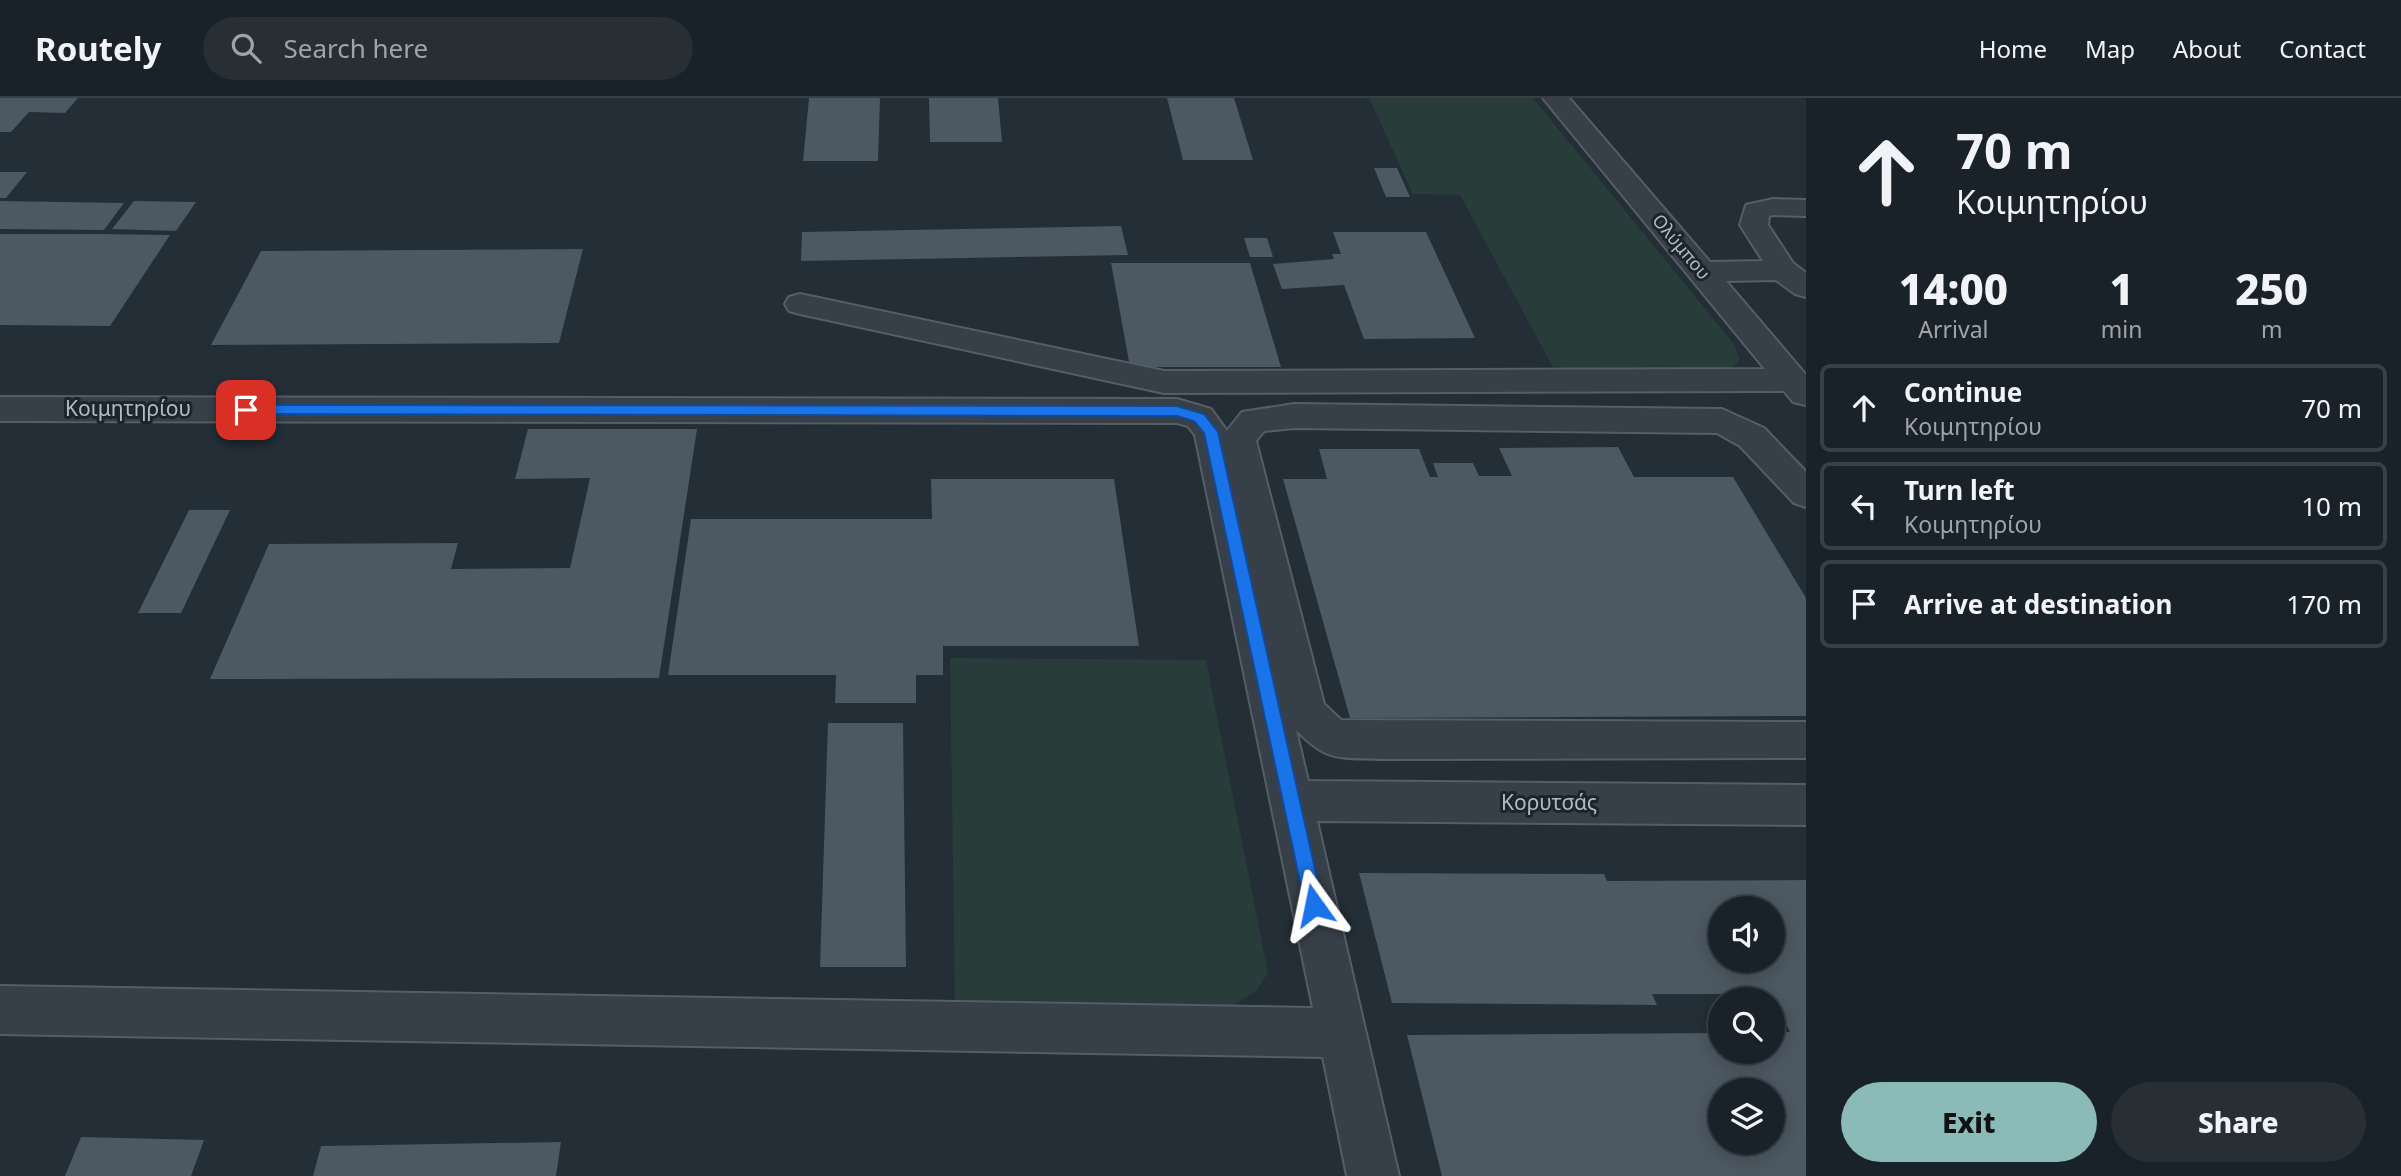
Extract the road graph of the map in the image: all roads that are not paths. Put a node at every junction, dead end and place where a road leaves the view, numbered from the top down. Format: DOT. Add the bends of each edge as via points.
graph roads {
  1 [pos="1556,98"];
  2 [pos="1806,208"];
  3 [pos="1702,272"];
  4 [pos="1795,279"];
  5 [pos="800,304"];
  6 [pos="1799,388"];
  7 [pos="0,409"];
  8 [pos="1806,494"];
  9 [pos="1806,740"];
  10 [pos="1291,801"];
  11 [pos="1806,805"];
  12 [pos="0,1010"];
  13 [pos="1342,1034"];
  14 [pos="1373,1176"];
  1 -- 3 [label="street, Ολύμπου"];
  2 -- 4 [label="street" via="1756,211 1754,225"];
  3 -- 4 [label="street"];
  3 -- 6 [label="street, Ολύμπου"];
  5 -- 6 [label="street" via="1164,382"];
  7 -- 10 [label="street, Κοιμητηρίου" via="1177,411 1199,417 1207,424 1220,475"];
  8 -- 9 [label="street" via="1752,437 1722,421 1294,416 1254,420 1239,439 1306,713 1331,738"];
  10 -- 11 [label="street, Κορυτσάς"];
  10 -- 13 [label="street"];
  12 -- 13 [label="street"];
  13 -- 14 [label="street"];
}
